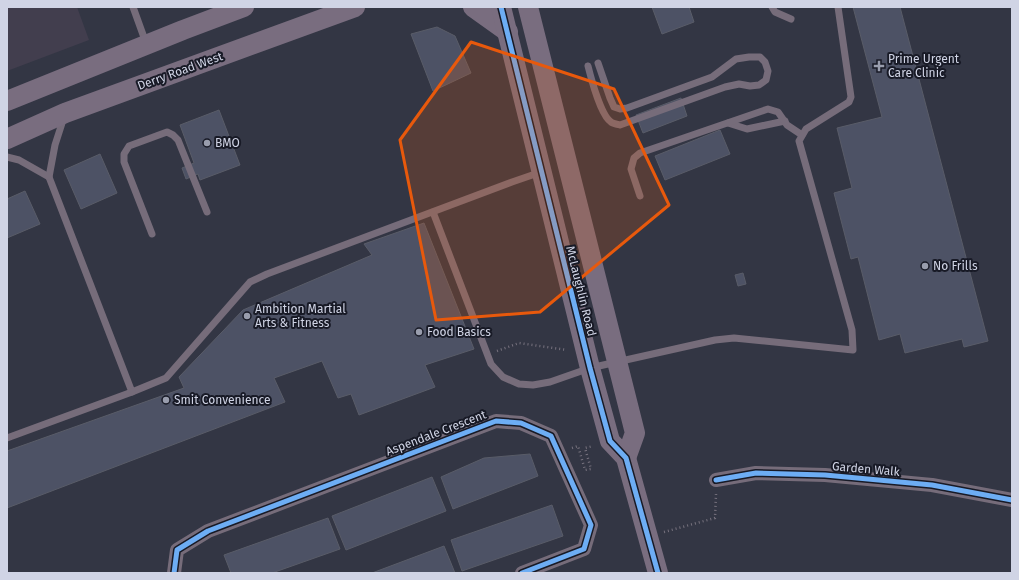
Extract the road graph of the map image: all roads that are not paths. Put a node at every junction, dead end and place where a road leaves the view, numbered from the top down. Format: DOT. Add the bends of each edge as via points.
graph roads {
  1 [pos="133,7"];
  2 [pos="244,7"];
  3 [pos="355,7"];
  4 [pos="473,7"];
  5 [pos="501,7"];
  6 [pos="528,7"];
  7 [pos="772,7"];
  8 [pos="838,7"];
  9 [pos="791,19"];
  10 [pos="508,32"];
  11 [pos="146,45"];
  12 [pos="598,63"];
  13 [pos="588,66"];
  14 [pos="7,101"];
  15 [pos="65,113"];
  16 [pos="785,121"];
  17 [pos="728,123"];
  18 [pos="802,135"];
  19 [pos="7,139"];
  20 [pos="7,157"];
  21 [pos="541,172"];
  22 [pos="49,177"];
  23 [pos="640,196"];
  24 [pos="207,212"];
  25 [pos="433,212"];
  26 [pos="152,234"];
  27 [pos="618,362"];
  28 [pos="590,368"];
  29 [pos="132,392"];
  30 [pos="7,438"];
  31 [pos="626,458"];
  32 [pos="716,480"];
  33 [pos="1012,500"];
  34 [pos="174,573"];
  35 [pos="522,573"];
  36 [pos="658,573"];
  1 -- 11 [label="lane"];
  2 -- 11 [label="street"];
  3 -- 15 [label="street, Derry Road West"];
  4 -- 10 [label="street"];
  5 -- 10 [label="street, McLaughlin Road"];
  6 -- 27 [label="street, McLaughlin Road"];
  7 -- 9 [label="lane" via="775,12"];
  8 -- 18 [label="lane" via="851,97 849,102 806,129"];
  10 -- 21 [label="street, McLaughlin Road"];
  11 -- 14 [label="street"];
  12 -- 13 [label="lane" via="614,107 620,109 712,77 736,59 760,57 768,71 766,80 759,85 739,84 725,87 620,125 610,122 606,117"];
  15 -- 19 [label="street, Derry Road West"];
  15 -- 22 [label="lane"];
  16 -- 17 [label="lane" via="747,128"];
  16 -- 17 [label="lane" via="778,112 768,109"];
  16 -- 18 [label="lane"];
  17 -- 23 [label="lane" via="640,153 634,158 631,169"];
  18 -- 27 [label="lane" via="799,141 852,330 853,350 734,338"];
  20 -- 22 [label="lane" via="19,160"];
  21 -- 25 [label="lane"];
  21 -- 28 [label="street, McLaughlin Road"];
  22 -- 29 [label="lane"];
  24 -- 26 [label="lane" via="178,140 173,135 167,132 129,146 124,154 124,162"];
  25 -- 28 [label="lane" via="491,364 503,377 519,384 533,385"];
  25 -- 29 [label="lane" via="250,282 166,378"];
  27 -- 28 [label="lane"];
  27 -- 31 [label="street, McLaughlin Road" via="635,433"];
  28 -- 31 [label="street, McLaughlin Road" via="610,441"];
  29 -- 30 [label="lane"];
  31 -- 36 [label="street, McLaughlin Road"];
  32 -- 33 [label="street, Garden Walk" via="756,473 825,476 932,485"];
  34 -- 35 [label="street, Aspendale Crescent" via="177,550 208,531 496,420 521,423 551,436 591,525 584,549"];
}
